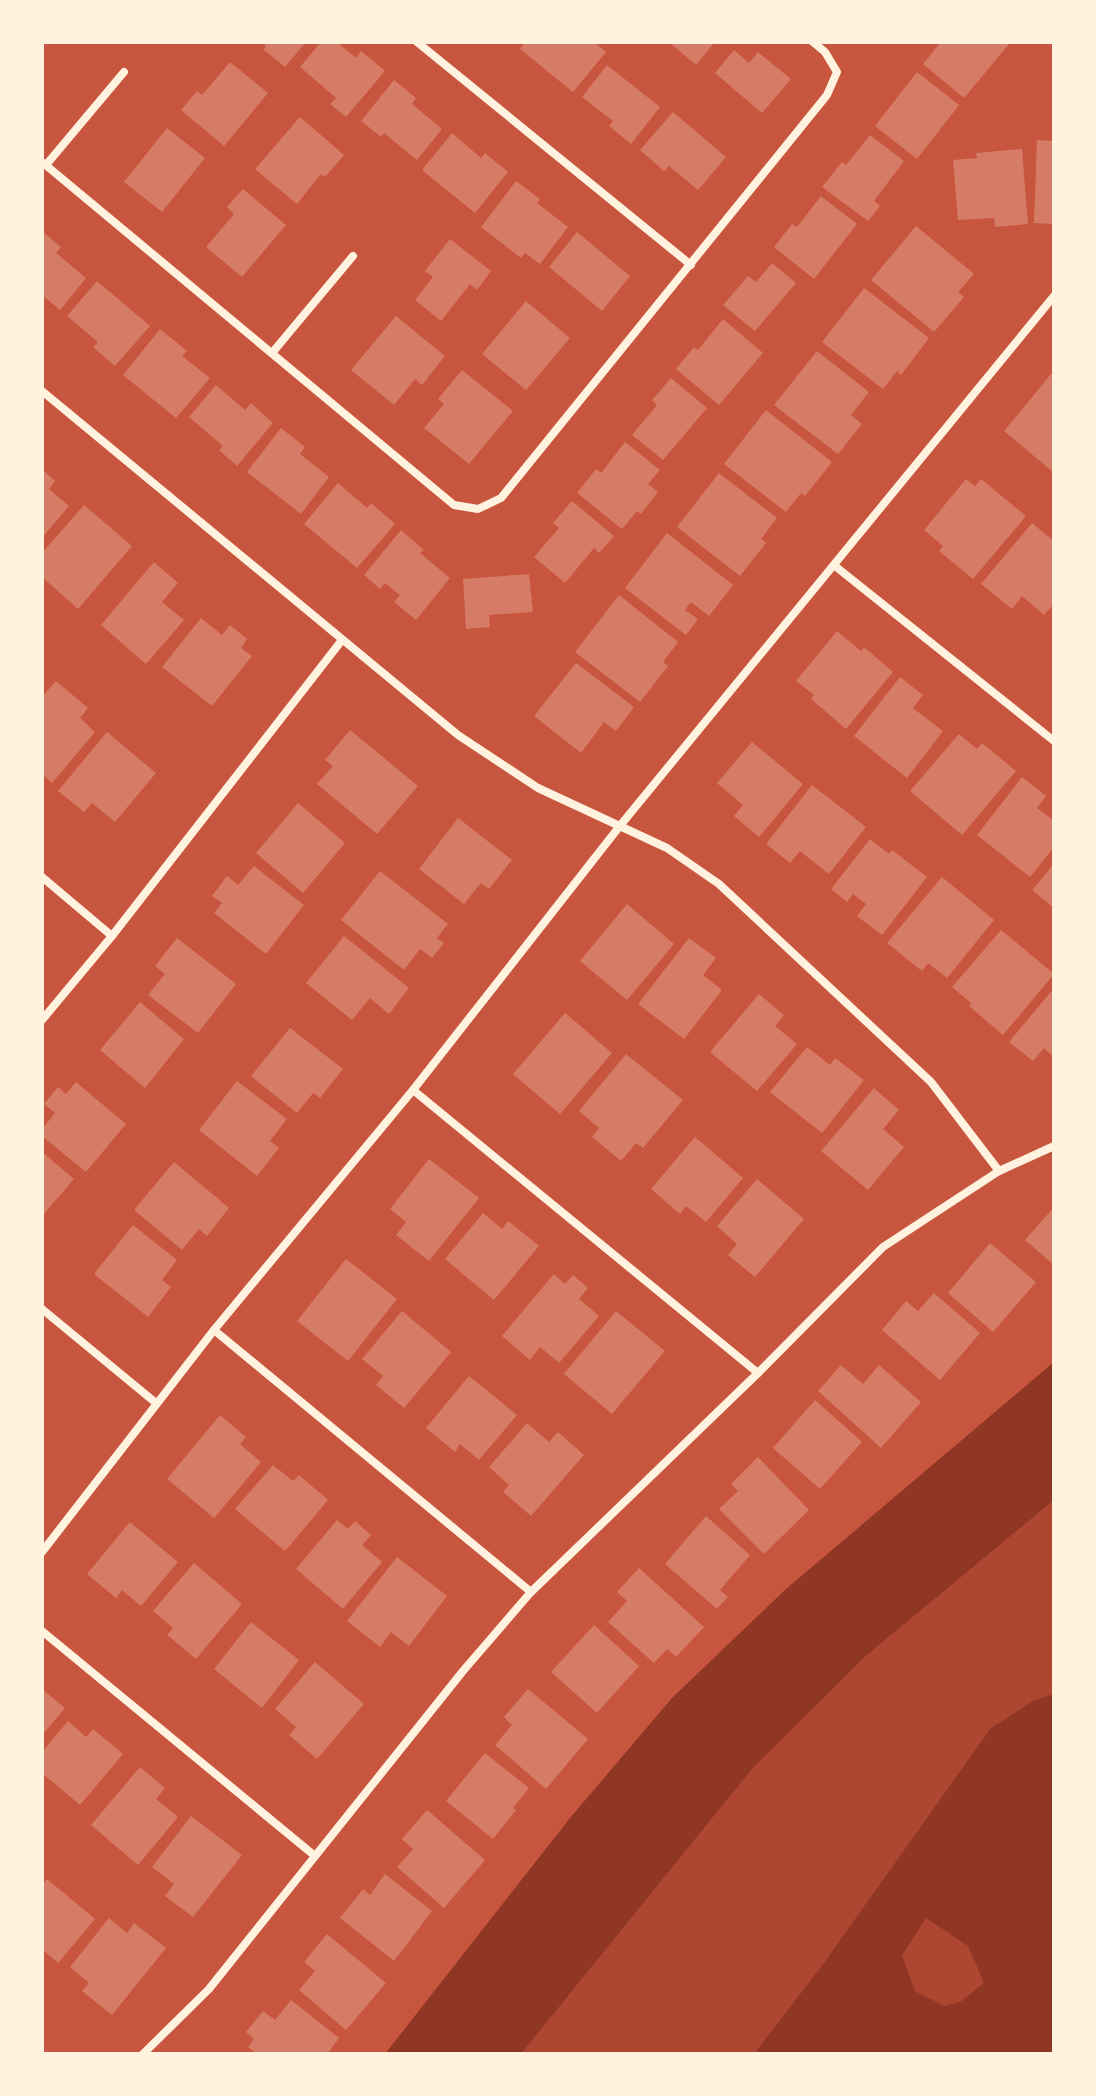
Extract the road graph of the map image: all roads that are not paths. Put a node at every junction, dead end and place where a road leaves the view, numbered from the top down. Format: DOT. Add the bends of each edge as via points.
graph roads {
  1 [pos="417,42"];
  2 [pos="813,42"];
  3 [pos="834,42"];
  4 [pos="825,52"];
  5 [pos="124,72"];
  6 [pos="44,163"];
  7 [pos="353,256"];
  8 [pos="691,265"];
  9 [pos="1054,296"];
  10 [pos="272,353"];
  11 [pos="42,391"];
  12 [pos="835,566"];
  13 [pos="342,640"];
  14 [pos="1054,741"];
  15 [pos="619,827"];
  16 [pos="42,877"];
  17 [pos="112,936"];
  18 [pos="42,1020"];
  19 [pos="413,1090"];
  20 [pos="1054,1146"];
  21 [pos="999,1171"];
  22 [pos="42,1309"];
  23 [pos="214,1330"];
  24 [pos="758,1373"];
  25 [pos="156,1403"];
  26 [pos="42,1552"];
  27 [pos="531,1592"];
  28 [pos="42,1631"];
  29 [pos="315,1856"];
  30 [pos="143,2054"];
  1 -- 8 [label="street"];
  2 -- 4 [label="street"];
  3 -- 4 [label="street"];
  4 -- 8 [label="street" via="837,72 827,95"];
  5 -- 6 [label="street"];
  6 -- 10 [label="street"];
  7 -- 10 [label="street"];
  8 -- 10 [label="street" via="501,498 478,509 454,505"];
  9 -- 12 [label="street"];
  11 -- 13 [label="street"];
  12 -- 14 [label="street"];
  12 -- 15 [label="street"];
  13 -- 15 [label="street" via="458,735 538,788"];
  13 -- 17 [label="street"];
  15 -- 19 [label="street"];
  15 -- 21 [label="street" via="667,848 719,884 931,1082"];
  16 -- 17 [label="street"];
  17 -- 18 [label="street"];
  19 -- 23 [label="street"];
  19 -- 24 [label="street"];
  20 -- 21 [label="street"];
  21 -- 24 [label="street" via="883,1247"];
  22 -- 25 [label="street"];
  23 -- 25 [label="street"];
  23 -- 27 [label="street"];
  24 -- 27 [label="street"];
  25 -- 26 [label="street"];
  27 -- 29 [label="street"];
  28 -- 29 [label="street"];
  29 -- 30 [label="street" via="209,1989"];
}
